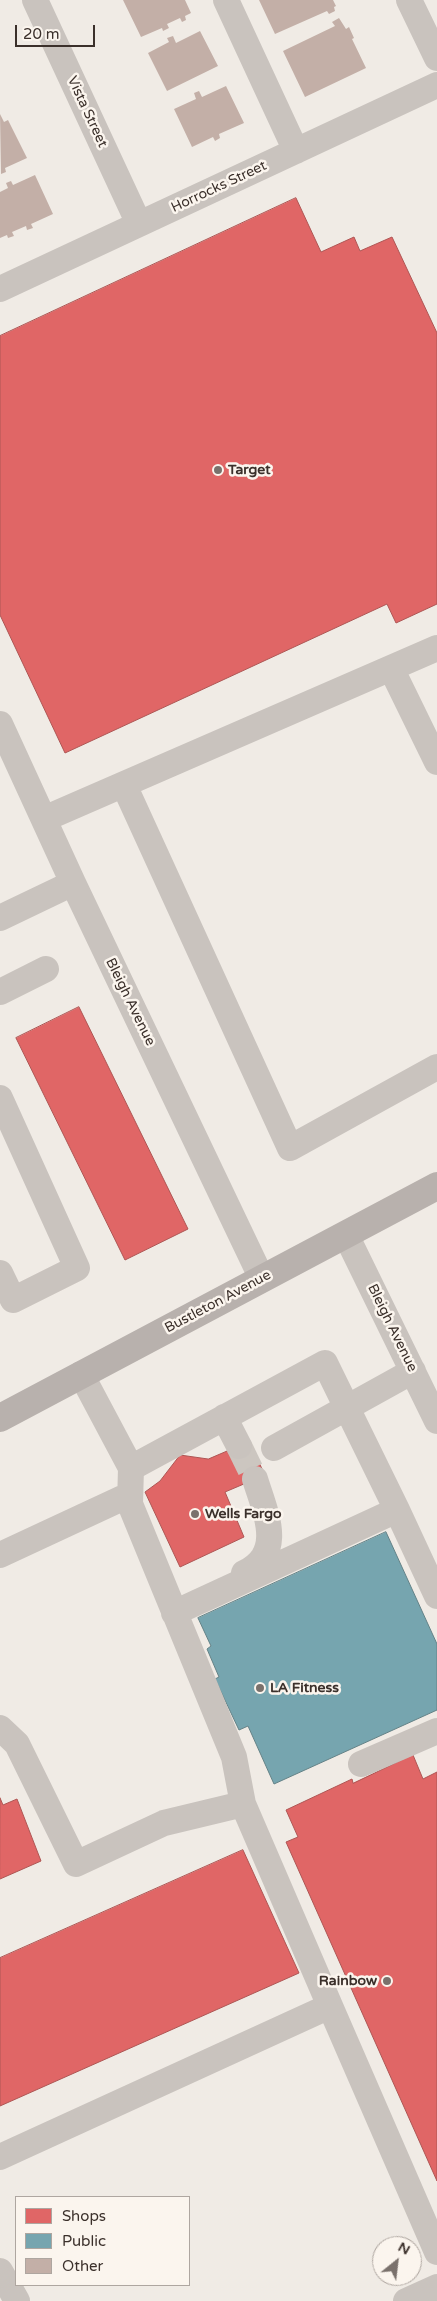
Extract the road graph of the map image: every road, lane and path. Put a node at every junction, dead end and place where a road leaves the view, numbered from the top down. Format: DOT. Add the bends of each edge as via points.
graph roads {
  1 [pos="35,0"];
  2 [pos="226,0"];
  3 [pos="409,0"];
  4 [pos="437,58"];
  5 [pos="437,85"];
  6 [pos="296,151"];
  7 [pos="139,224"];
  8 [pos="0,289"];
  9 [pos="437,648"];
  10 [pos="391,668"];
  11 [pos="0,724"];
  12 [pos="437,762"];
  13 [pos="124,786"];
  14 [pos="44,819"];
  15 [pos="73,883"];
  16 [pos="0,918"];
  17 [pos="46,969"];
  18 [pos="0,992"];
  19 [pos="437,1067"];
  20 [pos="0,1098"];
  21 [pos="437,1186"];
  22 [pos="346,1235"];
  23 [pos="0,1272"];
  24 [pos="262,1279"];
  25 [pos="412,1371"];
  26 [pos="81,1374"];
  27 [pos="347,1408"];
  28 [pos="224,1417"];
  29 [pos="0,1418"];
  30 [pos="437,1421"];
  31 [pos="239,1446"];
  32 [pos="274,1448"];
  33 [pos="131,1468"];
  34 [pos="255,1479"];
  35 [pos="129,1495"];
  36 [pos="397,1510"];
  37 [pos="0,1555"];
  38 [pos="437,1596"];
  39 [pos="172,1609"];
  40 [pos="0,1728"];
  41 [pos="437,1731"];
  42 [pos="361,1764"];
  43 [pos="243,1804"];
  44 [pos="330,2006"];
  45 [pos="0,2157"];
  46 [pos="437,2252"];
  47 [pos="0,2271"];
  48 [pos="437,2287"];
  49 [pos="18,2301"];
  50 [pos="406,2301"];
  1 -- 7 [label="street, Vista Street"];
  2 -- 6 [label="street"];
  3 -- 4 [label="street"];
  5 -- 6 [label="street, Horrocks Street"];
  6 -- 7 [label="street, Horrocks Street"];
  7 -- 8 [label="street, Horrocks Street"];
  9 -- 10 [label="street"];
  10 -- 12 [label="street"];
  10 -- 13 [label="street"];
  11 -- 14 [label="street, Bleigh Avenue"];
  13 -- 14 [label="street"];
  13 -- 19 [label="street" via="290,1148"];
  14 -- 15 [label="street, Bleigh Avenue"];
  15 -- 16 [label="street"];
  15 -- 24 [label="street, Bleigh Avenue"];
  17 -- 18 [label="street"];
  20 -- 23 [label="street" via="77,1268 13,1300"];
  21 -- 22 [label="main road, Bustleton Avenue"];
  22 -- 24 [label="main road, Bustleton Avenue"];
  22 -- 25 [label="street, Bleigh Avenue"];
  24 -- 26 [label="main road, Bustleton Avenue"];
  25 -- 27 [label="street"];
  25 -- 30 [label="street, Bleigh Avenue"];
  26 -- 29 [label="main road, Bustleton Avenue"];
  26 -- 33 [label="street"];
  27 -- 28 [label="street" via="325,1363"];
  27 -- 32 [label="street"];
  27 -- 36 [label="street"];
  28 -- 31 [label="street"];
  28 -- 33 [label="street"];
  33 -- 35 [label="street"];
  34 -- 39 [label="street" via="270,1534 268,1552 252,1569"];
  35 -- 37 [label="street"];
  35 -- 39 [label="street"];
  36 -- 38 [label="street"];
  36 -- 39 [label="street"];
  39 -- 43 [label="street" via="234,1757"];
  40 -- 43 [label="street" via="17,1744 76,1864 164,1823"];
  41 -- 42 [label="street"];
  43 -- 44 [label="street"];
  44 -- 45 [label="street"];
  44 -- 46 [label="street"];
  47 -- 49 [label="street"];
  48 -- 50 [label="street"];
}
